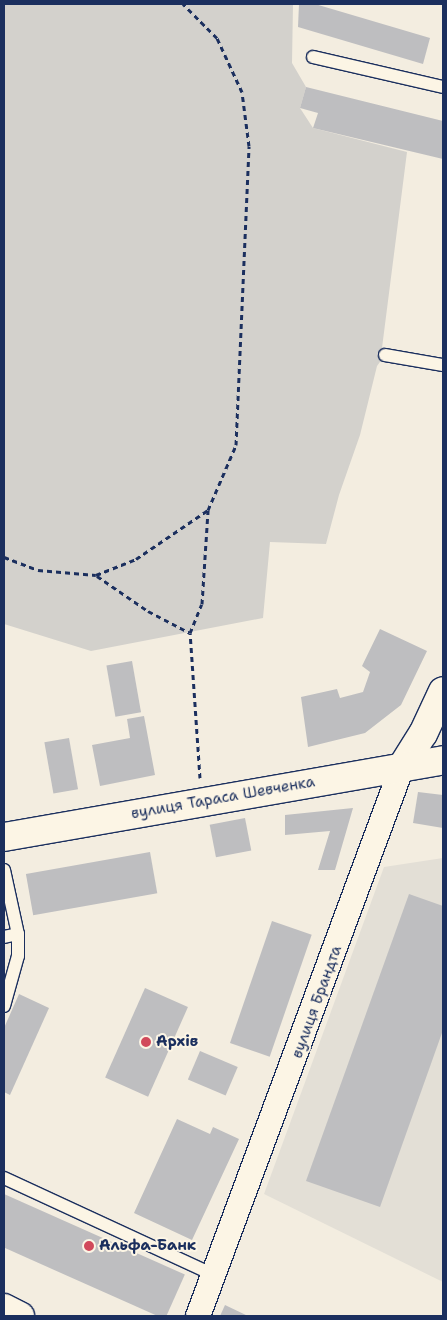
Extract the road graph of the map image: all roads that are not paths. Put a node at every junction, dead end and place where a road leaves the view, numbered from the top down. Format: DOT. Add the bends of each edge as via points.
graph roads {
  1 [pos="313,57"];
  2 [pos="443,87"];
  3 [pos="385,354"];
  4 [pos="443,365"];
  5 [pos="443,691"];
  6 [pos="443,760"];
  7 [pos="402,767"];
  8 [pos="4,837"];
  9 [pos="4,870"];
  10 [pos="18,934"];
  11 [pos="4,937"];
  12 [pos="4,1006"];
  13 [pos="4,1178"];
  14 [pos="214,1275"];
  15 [pos="4,1308"];
  16 [pos="20,1316"];
  17 [pos="198,1316"];
  1 -- 2 [label="lane"];
  3 -- 4 [label="lane"];
  5 -- 7 [label="main road, вулиця Брандта" via="423,734"];
  6 -- 7 [label="main road, вулиця Тараса Шевченка"];
  7 -- 8 [label="main road, вулиця Тараса Шевченка"];
  7 -- 14 [label="street, вулиця Брандта"];
  9 -- 10 [label="lane"];
  10 -- 11 [label="lane"];
  10 -- 12 [label="lane" via="18,956"];
  13 -- 14 [label="lane"];
  14 -- 17 [label="street, вулиця Брандта"];
  15 -- 16 [label="main road"];
}
